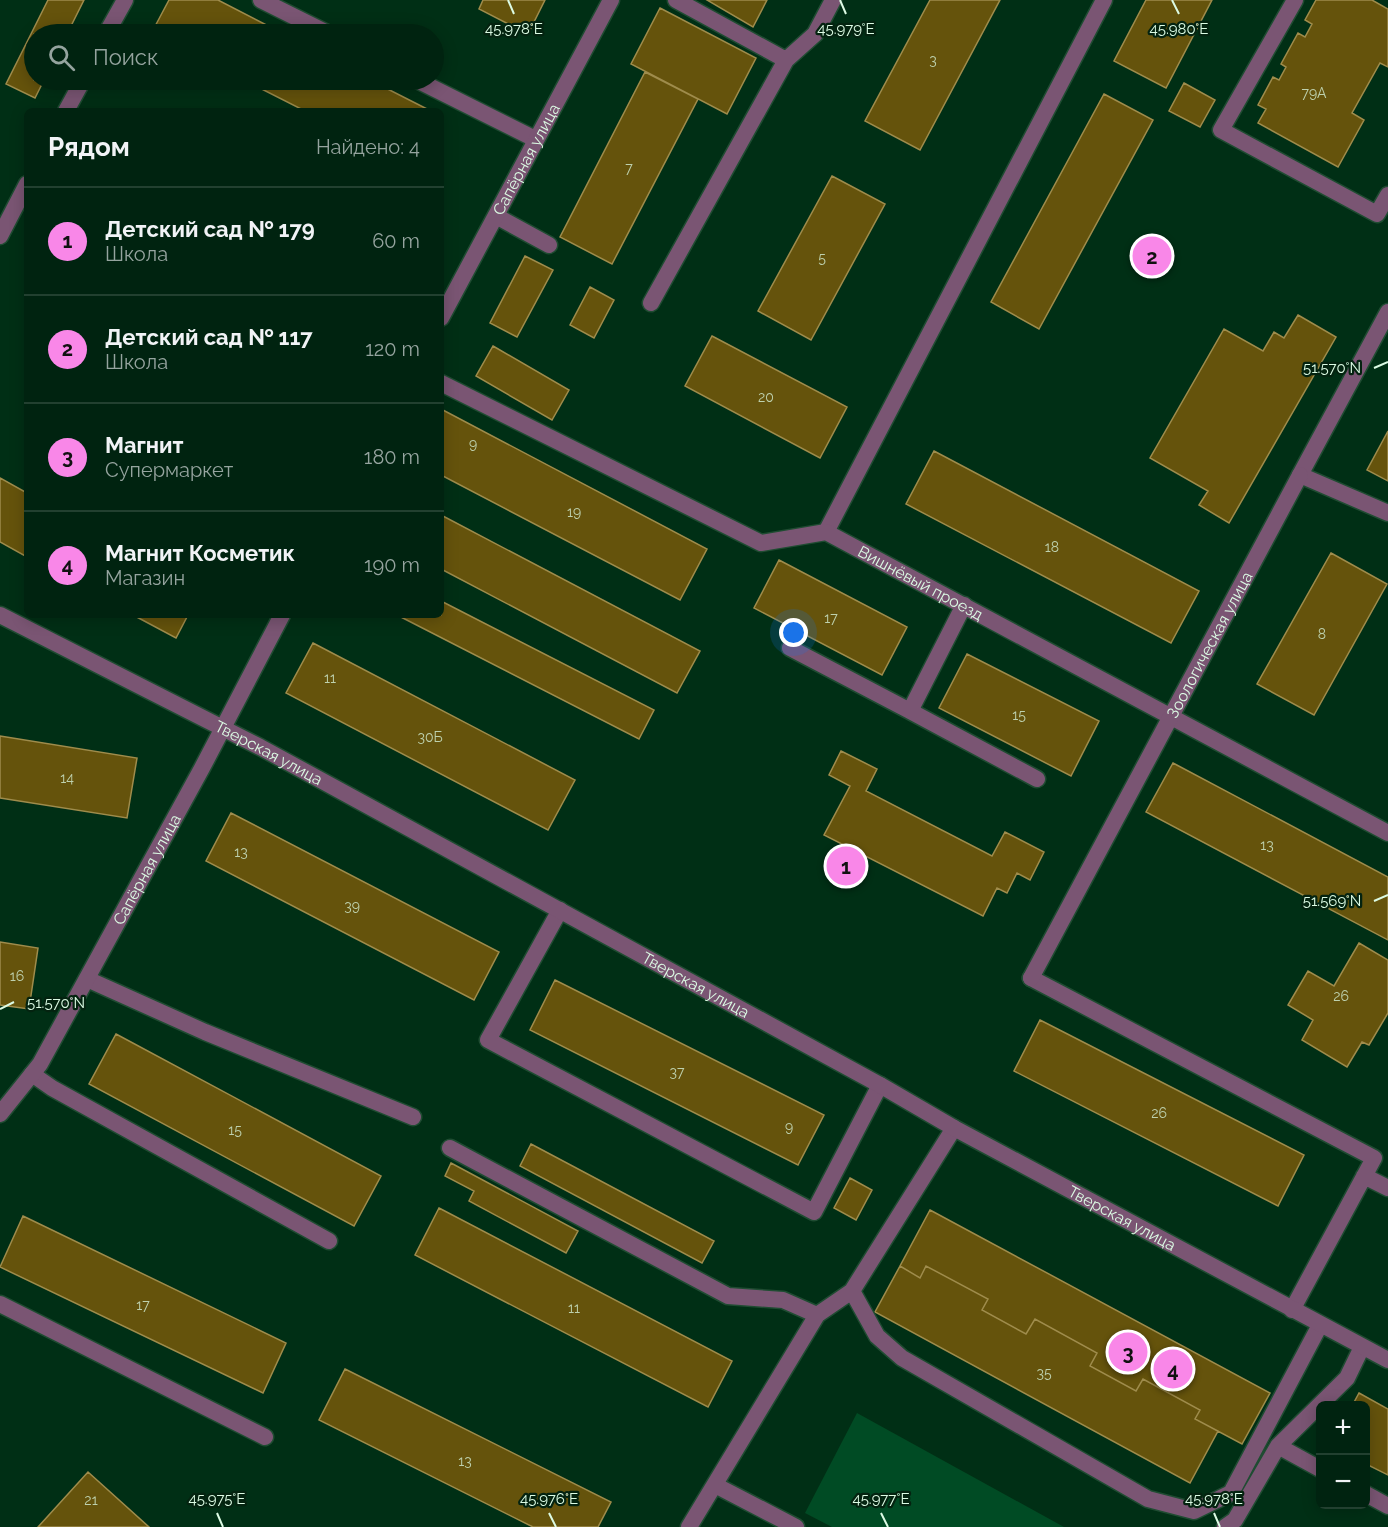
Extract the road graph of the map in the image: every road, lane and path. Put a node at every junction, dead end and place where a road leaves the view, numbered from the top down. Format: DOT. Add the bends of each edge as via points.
graph roads {
  1 [pos="125,0"];
  2 [pos="261,0"];
  3 [pos="611,0"];
  4 [pos="676,0"];
  5 [pos="833,0"];
  6 [pos="1104,0"];
  7 [pos="1295,0"];
  8 [pos="112,24"];
  9 [pos="309,24"];
  10 [pos="786,60"];
  11 [pos="77,90"];
  12 [pos="437,90"];
  13 [pos="68,108"];
  14 [pos="535,140"];
  15 [pos="24,188"];
  16 [pos="1388,195"];
  17 [pos="496,216"];
  18 [pos="4,217"];
  19 [pos="0,236"];
  20 [pos="549,245"];
  21 [pos="651,303"];
  22 [pos="444,312"];
  23 [pos="1388,312"];
  24 [pos="444,384"];
  25 [pos="1299,475"];
  26 [pos="1388,513"];
  27 [pos="826,532"];
  28 [pos="963,605"];
  29 [pos="0,615"];
  30 [pos="280,618"];
  31 [pos="790,648"];
  32 [pos="910,711"];
  33 [pos="1170,715"];
  34 [pos="222,728"];
  35 [pos="1037,779"];
  36 [pos="1388,833"];
  37 [pos="560,910"];
  38 [pos="87,979"];
  39 [pos="32,1074"];
  40 [pos="880,1085"];
  41 [pos="0,1114"];
  42 [pos="413,1117"];
  43 [pos="954,1128"];
  44 [pos="450,1148"];
  45 [pos="1364,1176"];
  46 [pos="1388,1188"];
  47 [pos="329,1241"];
  48 [pos="852,1291"];
  49 [pos="0,1304"];
  50 [pos="1292,1310"];
  51 [pos="817,1315"];
  52 [pos="1320,1325"];
  53 [pos="1362,1347"];
  54 [pos="1388,1360"];
  55 [pos="265,1437"];
  56 [pos="1278,1446"];
  57 [pos="1316,1468"];
  58 [pos="716,1485"];
  59 [pos="1370,1497"];
  60 [pos="1388,1506"];
  61 [pos="689,1527"];
  62 [pos="796,1527"];
  63 [pos="1225,1527"];
  1 -- 8 [label="street"];
  2 -- 9 [label="street"];
  3 -- 14 [label="street, Сапёрная улица"];
  4 -- 10 [label="street"];
  5 -- 10 [label="street" via="815,34"];
  6 -- 27 [label="street"];
  7 -- 16 [label="street" via="1221,130 1377,214"];
  10 -- 21 [label="street"];
  11 -- 13 [label="street"];
  12 -- 14 [label="street"];
  14 -- 17 [label="street, Сапёрная улица"];
  15 -- 18 [label="street"];
  17 -- 20 [label="street"];
  17 -- 22 [label="street, Сапёрная улица"];
  18 -- 19 [label="street"];
  23 -- 25 [label="street, Зоологическая улица"];
  24 -- 27 [label="street" via="761,543"];
  25 -- 26 [label="street"];
  25 -- 33 [label="street, Зоологическая улица"];
  27 -- 28 [label="street, Вишнёвый проезд"];
  28 -- 32 [label="street"];
  28 -- 33 [label="street, Вишнёвый проезд"];
  29 -- 34 [label="street, Тверская улица"];
  30 -- 34 [label="street, Сапёрная улица"];
  31 -- 32 [label="street"];
  32 -- 35 [label="street"];
  33 -- 36 [label="street, Вишнёвый проезд"];
  33 -- 45 [label="street, Зоологическая улица" via="1031,978 1374,1158"];
  34 -- 37 [label="street, Тверская улица"];
  34 -- 38 [label="street, Сапёрная улица"];
  37 -- 40 [label="street, Тверская улица"];
  37 -- 40 [label="street" via="488,1040 814,1212"];
  38 -- 39 [label="street, Сапёрная улица"];
  38 -- 42 [label="street"];
  39 -- 41 [label="street, Сапёрная улица"];
  39 -- 47 [label="street"];
  40 -- 43 [label="street, Тверская улица"];
  43 -- 48 [label="street"];
  43 -- 50 [label="street, Тверская улица"];
  44 -- 51 [label="street" via="728,1296 783,1300"];
  45 -- 46 [label="street"];
  45 -- 50 [label="street"];
  48 -- 51 [label="street"];
  48 -- 52 [label="street" via="877,1336 902,1358 1148,1499 1194,1511 1232,1493"];
  49 -- 55 [label="street"];
  50 -- 52 [label="street, Тверская улица"];
  51 -- 58 [label="street"];
  52 -- 53 [label="street, Тверская улица"];
  53 -- 54 [label="street, Тверская улица"];
  53 -- 56 [label="street" via="1347,1378"];
  56 -- 57 [label="street"];
  56 -- 63 [label="street" via="1235,1521"];
  58 -- 61 [label="street"];
  58 -- 62 [label="street"];
  59 -- 60 [label="street"];
}
